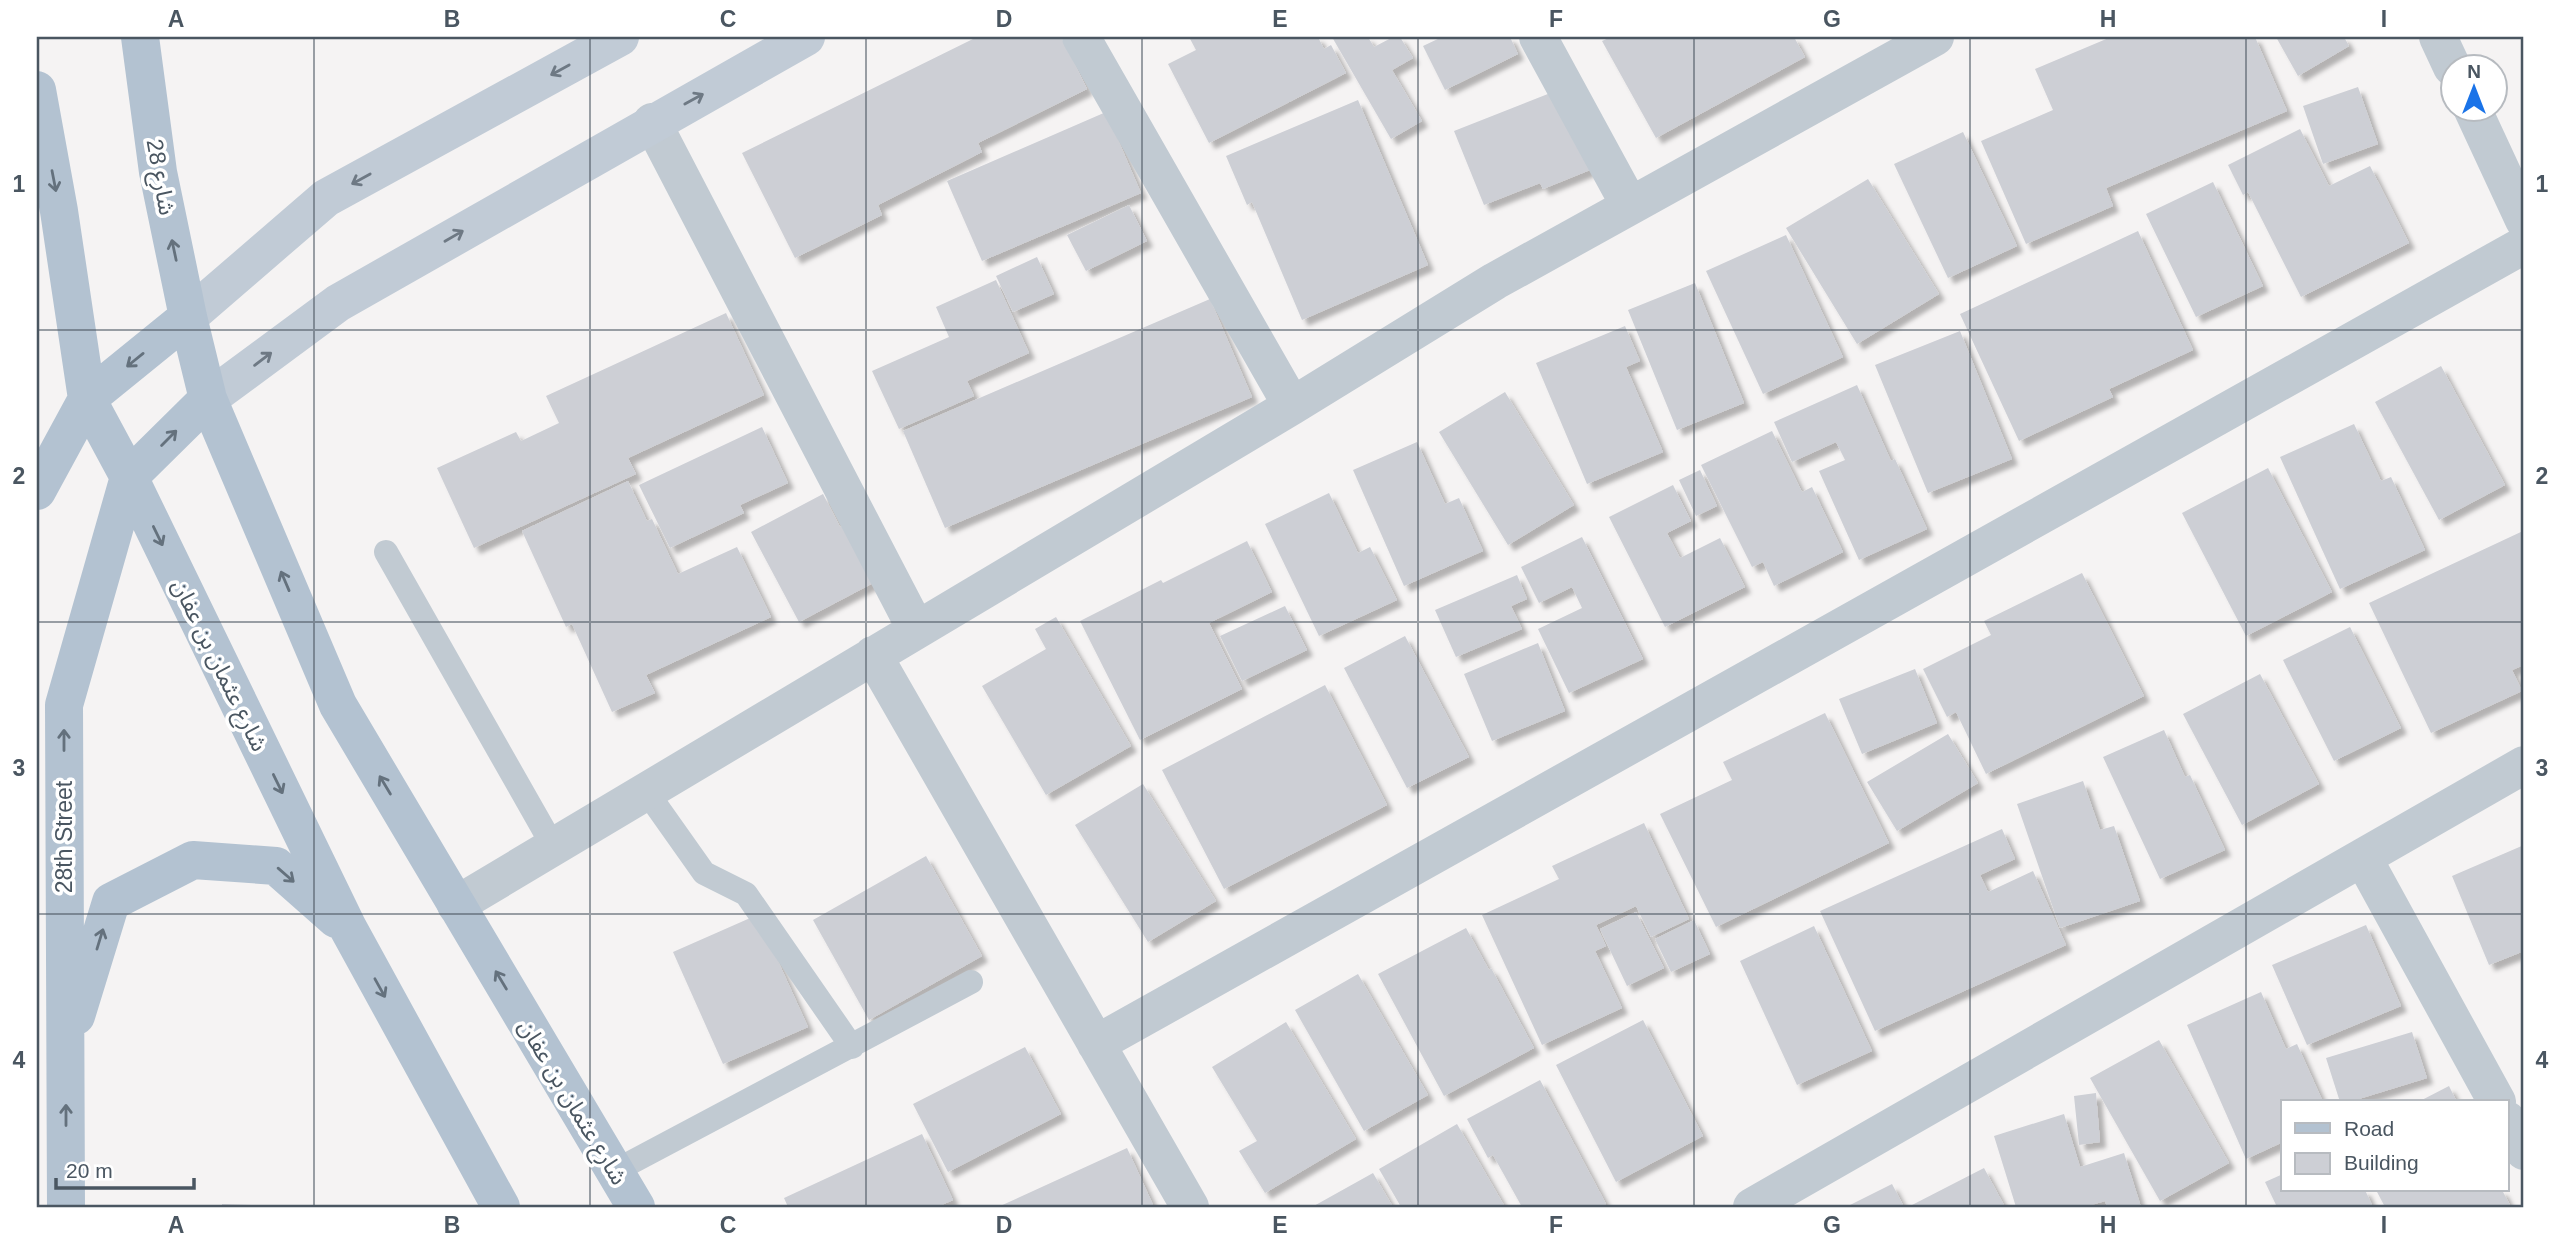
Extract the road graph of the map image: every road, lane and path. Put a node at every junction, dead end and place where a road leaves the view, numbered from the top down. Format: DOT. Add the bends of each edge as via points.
graph roads {
  1 [pos="140,37"];
  2 [pos="620,37"];
  3 [pos="806,37"];
  4 [pos="1081,37"];
  5 [pos="1538,37"];
  6 [pos="1935,37"];
  7 [pos="37,90"];
  8 [pos="653,122"];
  9 [pos="2478,122"];
  10 [pos="1630,206"];
  11 [pos="2524,220"];
  12 [pos="2524,245"];
  13 [pos="188,317"];
  14 [pos="87,399"];
  15 [pos="208,399"];
  16 [pos="1292,405"];
  17 [pos="129,477"];
  18 [pos="37,491"];
  19 [pos="386,552"];
  20 [pos="916,629"];
  21 [pos="873,655"];
  22 [pos="2524,765"];
  23 [pos="646,791"];
  24 [pos="553,846"];
  25 [pos="2363,858"];
  26 [pos="456,905"];
  27 [pos="348,929"];
  28 [pos="971,982"];
  29 [pos="1096,1044"];
  30 [pos="852,1046"];
  31 [pos="66,1051"];
  32 [pos="2496,1100"];
  33 [pos="2508,1122"];
  34 [pos="2524,1151"];
  35 [pos="615,1171"];
  36 [pos="66,1207"];
  37 [pos="501,1207"];
  38 [pos="636,1207"];
  39 [pos="1190,1207"];
  40 [pos="1752,1207"];
  13 -- 1 [label="main road, شارع 28, one-way" via="158,172"];
  2 -- 13 [label="street, one-way" via="326,198"];
  8 -- 3 [label="street, one-way"];
  4 -- 16 [label="street"];
  5 -- 10 [label="street"];
  6 -- 10 [label="street"];
  7 -- 14 [label="main road, شارع عثمان بن عفان, one-way"];
  15 -- 8 [label="street, one-way" via="338,303"];
  8 -- 20 [label="street"];
  9 -- 11 [label="street"];
  10 -- 16 [label="street" via="1495,281"];
  12 -- 29 [label="street"];
  13 -- 14 [label="main road, one-way"];
  13 -- 15 [label="main road, شارع عثمان بن عفان"];
  14 -- 17 [label="main road, شارع عثمان بن عفان"];
  14 -- 18 [label="main road"];
  17 -- 15 [label="main road, one-way"];
  26 -- 15 [label="main road, شارع عثمان بن عفان, one-way" via="338,705"];
  16 -- 20 [label="street"];
  17 -- 27 [label="main road, شارع عثمان بن عفان, one-way"];
  31 -- 17 [label="main road, 28th Street, one-way" via="64,705"];
  19 -- 24 [label="lane"];
  20 -- 21 [label="street"];
  21 -- 23 [label="street"];
  21 -- 29 [label="street"];
  22 -- 25 [label="street"];
  23 -- 24 [label="street"];
  23 -- 30 [label="lane" via="704,873 746,894"];
  24 -- 26 [label="street"];
  25 -- 32 [label="street"];
  25 -- 40 [label="street"];
  35 -- 26 [label="main road, شارع عثمان بن عفان, one-way"];
  31 -- 27 [label="main road, one-way" via="111,902 193,860 275,866"];
  27 -- 37 [label="main road, شارع عثمان بن عفان, one-way"];
  28 -- 30 [label="lane"];
  29 -- 39 [label="street"];
  30 -- 35 [label="lane"];
  36 -- 31 [label="main road, 28th Street, one-way"];
  33 -- 34 [label="street"];
  35 -- 38 [label="main road, شارع عثمان بن عفان"];
}
